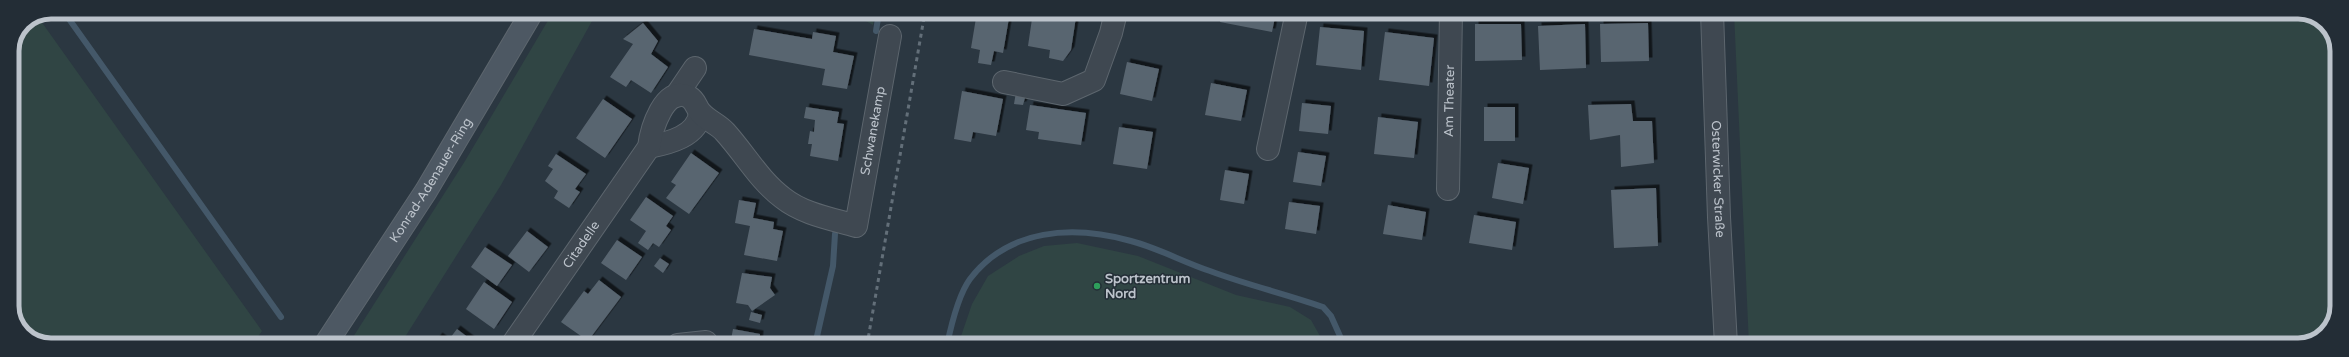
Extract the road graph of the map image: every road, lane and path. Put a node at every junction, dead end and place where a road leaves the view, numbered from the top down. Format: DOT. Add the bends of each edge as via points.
graph roads {
  1 [pos="528,19"];
  2 [pos="1114,19"];
  3 [pos="1296,19"];
  4 [pos="1451,19"];
  5 [pos="1712,19"];
  6 [pos="890,36"];
  7 [pos="695,68"];
  8 [pos="1004,82"];
  9 [pos="676,96"];
  10 [pos="700,113"];
  11 [pos="649,146"];
  12 [pos="1268,149"];
  13 [pos="1448,189"];
  14 [pos="330,338"];
  15 [pos="518,338"];
  16 [pos="1726,338"];
  1 -- 14 [label="main road, Konrad-Adenauer-Ring" via="426,191"];
  2 -- 8 [label="street" via="1094,80 1064,94"];
  3 -- 12 [label="street"];
  4 -- 13 [label="street, Am Theater"];
  5 -- 16 [label="street, Osterwicker Straße"];
  6 -- 10 [label="street, Schwanekamp" via="856,226 806,211 784,199 765,183 724,131"];
  7 -- 9 [label="street, Citadelle"];
  9 -- 10 [label="street" via="690,97"];
  9 -- 11 [label="street, Citadelle" via="661,109 652,130"];
  10 -- 11 [label="street" via="700,121 693,130 678,138"];
  11 -- 15 [label="street, Citadelle"];
}
